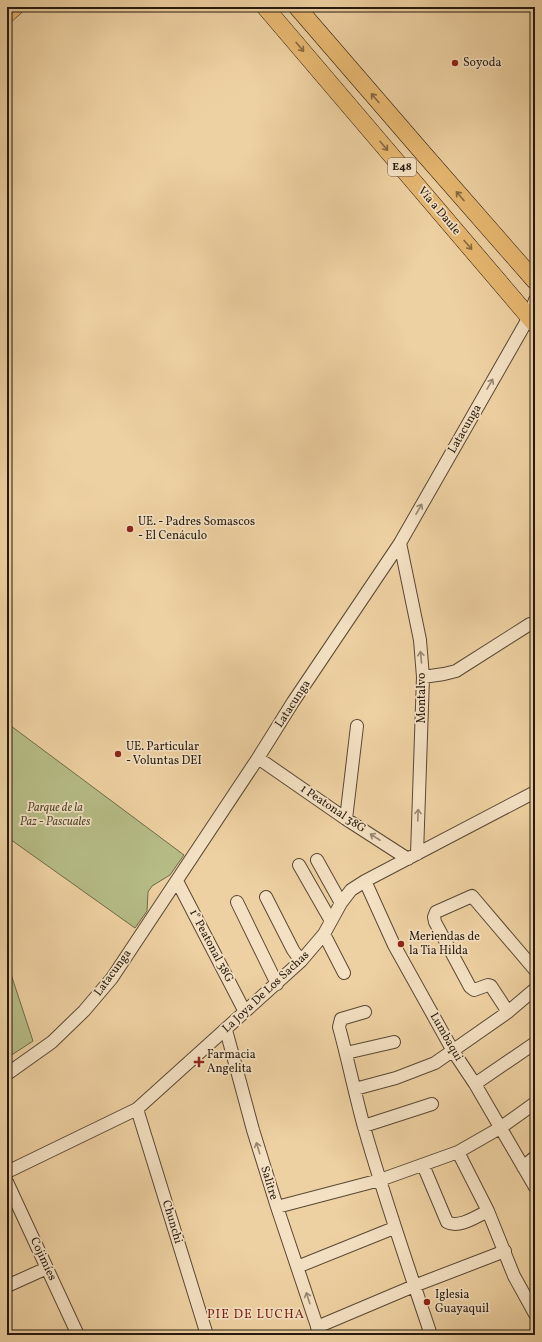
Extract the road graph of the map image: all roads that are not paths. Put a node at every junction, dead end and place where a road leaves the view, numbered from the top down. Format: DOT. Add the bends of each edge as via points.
graph roads {
  1 [pos="15,7"];
  2 [pos="297,7"];
  3 [pos="268,11"];
  4 [pos="7,14"];
  5 [pos="534,281"];
  6 [pos="535,300"];
  7 [pos="532,320"];
  8 [pos="400,543"];
  9 [pos="530,624"];
  10 [pos="423,677"];
  11 [pos="357,726"];
  12 [pos="258,758"];
  13 [pos="535,792"];
  14 [pos="346,819"];
  15 [pos="413,856"];
  16 [pos="317,860"];
  17 [pos="299,865"];
  18 [pos="177,881"];
  19 [pos="365,881"];
  20 [pos="266,896"];
  21 [pos="237,902"];
  22 [pos="341,903"];
  23 [pos="331,921"];
  24 [pos="324,934"];
  25 [pos="301,961"];
  26 [pos="535,970"];
  27 [pos="344,973"];
  28 [pos="277,984"];
  29 [pos="535,989"];
  30 [pos="245,1012"];
  31 [pos="364,1012"];
  32 [pos="508,1012"];
  33 [pos="226,1030"];
  34 [pos="394,1042"];
  35 [pos="535,1043"];
  36 [pos="453,1051"];
  37 [pos="346,1052"];
  38 [pos="7,1074"];
  39 [pos="475,1084"];
  40 [pos="355,1089"];
  41 [pos="535,1103"];
  42 [pos="432,1104"];
  43 [pos="137,1109"];
  44 [pos="364,1126"];
  45 [pos="500,1128"];
  46 [pos="458,1152"];
  47 [pos="535,1157"];
  48 [pos="423,1165"];
  49 [pos="523,1167"];
  50 [pos="7,1172"];
  51 [pos="380,1180"];
  52 [pos="7,1182"];
  53 [pos="535,1187"];
  54 [pos="277,1207"];
  55 [pos="488,1211"];
  56 [pos="394,1228"];
  57 [pos="505,1251"];
  58 [pos="297,1267"];
  59 [pos="47,1268"];
  60 [pos="7,1286"];
  61 [pos="414,1286"];
  62 [pos="535,1314"];
  63 [pos="318,1331"];
  64 [pos="78,1335"];
  65 [pos="207,1335"];
  66 [pos="431,1335"];
  1 -- 4 [label="highway"];
  5 -- 2 [label="highway, Vía a Daule / E48, one-way"];
  3 -- 7 [label="highway, Vía a Daule / E48, one-way"];
  6 -- 7 [label="street, Latacunga"];
  8 -- 7 [label="street, Latacunga, one-way"];
  10 -- 8 [label="street, Montalvo, one-way" via="420,640"];
  8 -- 12 [label="street, Latacunga"];
  9 -- 10 [label="street" via="456,671"];
  15 -- 10 [label="street, Montalvo, one-way"];
  11 -- 14 [label="street"];
  12 -- 14 [label="street, 1 Peatonal 38G"];
  12 -- 18 [label="street, Latacunga"];
  13 -- 15 [label="street, La Joya De Los Sachas"];
  15 -- 14 [label="street, 1 Peatonal 38G, one-way"];
  15 -- 19 [label="street, La Joya De Los Sachas"];
  16 -- 22 [label="street"];
  17 -- 23 [label="street"];
  18 -- 30 [label="street, 1° Peatonal 38G"];
  18 -- 38 [label="street, Latacunga" via="112,978 84,1011 52,1042"];
  19 -- 22 [label="street, La Joya De Los Sachas" via="352,890"];
  19 -- 36 [label="street, Lumbaqui" via="394,945"];
  20 -- 25 [label="street"];
  21 -- 28 [label="street"];
  22 -- 23 [label="street, La Joya De Los Sachas"];
  23 -- 24 [label="street, La Joya De Los Sachas"];
  24 -- 25 [label="street, La Joya De Los Sachas"];
  24 -- 27 [label="street"];
  25 -- 28 [label="street, La Joya De Los Sachas"];
  26 -- 32 [label="street" via="472,896 436,912 435,922 470,987 474,990 491,986"];
  28 -- 30 [label="street, La Joya De Los Sachas"];
  29 -- 32 [label="street"];
  30 -- 33 [label="street, La Joya De Los Sachas"];
  31 -- 37 [label="street" via="341,1018 339,1027"];
  32 -- 36 [label="street"];
  33 -- 43 [label="street, La Joya De Los Sachas"];
  54 -- 33 [label="street, Salitre, one-way"];
  34 -- 37 [label="street"];
  35 -- 39 [label="street"];
  36 -- 39 [label="street, Lumbaqui"];
  36 -- 40 [label="street" via="435,1063 396,1078"];
  37 -- 40 [label="street"];
  39 -- 45 [label="street, Lumbaqui"];
  40 -- 44 [label="street"];
  41 -- 45 [label="street"];
  42 -- 44 [label="street"];
  43 -- 50 [label="street, La Joya De Los Sachas"];
  43 -- 65 [label="street, Chunchi"];
  44 -- 51 [label="street"];
  45 -- 46 [label="street"];
  45 -- 49 [label="street, Lumbaqui"];
  46 -- 48 [label="street"];
  46 -- 55 [label="street"];
  47 -- 49 [label="street"];
  48 -- 51 [label="street"];
  48 -- 55 [label="street" via="447,1222 458,1224"];
  49 -- 53 [label="street, Lumbaqui"];
  51 -- 54 [label="street"];
  51 -- 56 [label="street"];
  52 -- 59 [label="street, Cojimíes"];
  54 -- 58 [label="street, Salitre"];
  55 -- 57 [label="street"];
  56 -- 58 [label="street"];
  56 -- 61 [label="street"];
  57 -- 61 [label="street"];
  57 -- 62 [label="street" via="514,1276"];
  63 -- 58 [label="street, Salitre, one-way"];
  59 -- 60 [label="street"];
  59 -- 64 [label="street, Cojimíes"];
  61 -- 63 [label="street"];
  61 -- 66 [label="street"];
}
